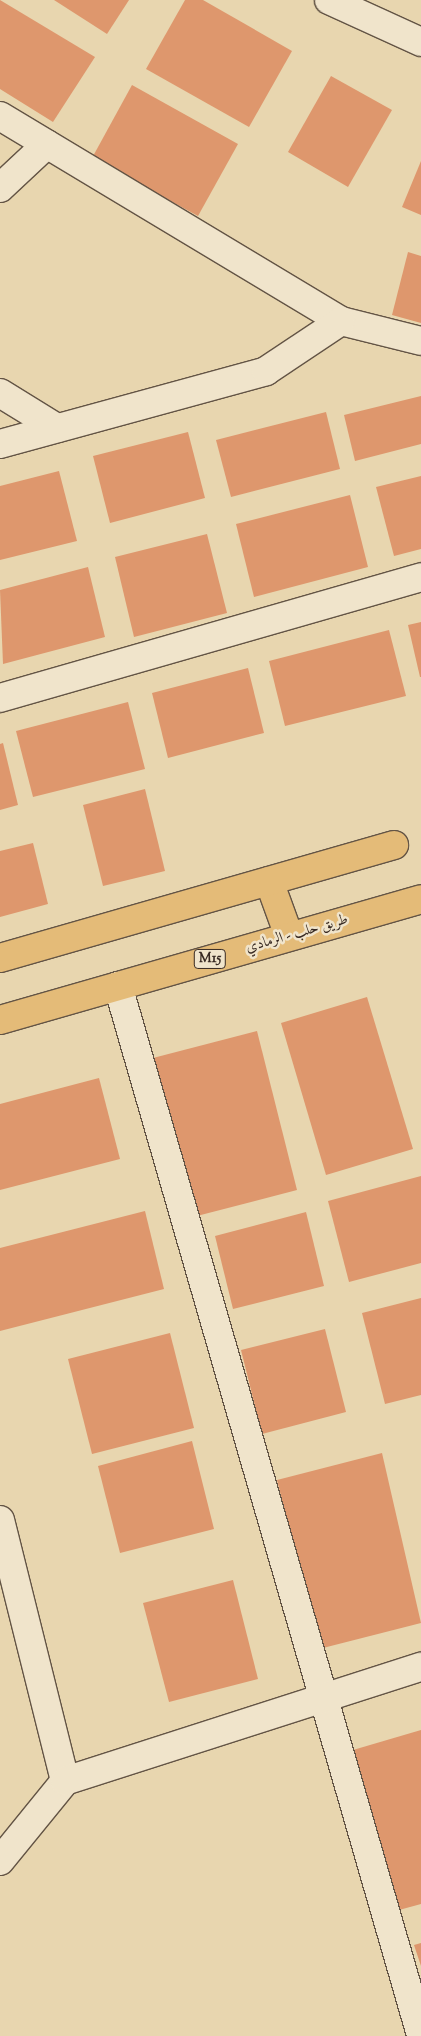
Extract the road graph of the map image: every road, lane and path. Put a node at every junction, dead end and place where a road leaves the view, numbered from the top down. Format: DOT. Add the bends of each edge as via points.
graph roads {
  1 [pos="329,0"];
  2 [pos="421,42"];
  3 [pos="0,116"];
  4 [pos="47,144"];
  5 [pos="0,188"];
  6 [pos="341,321"];
  7 [pos="421,341"];
  8 [pos="0,393"];
  9 [pos="57,428"];
  10 [pos="0,444"];
  11 [pos="421,577"];
  12 [pos="0,698"];
  13 [pos="394,845"];
  14 [pos="269,881"];
  15 [pos="421,899"];
  16 [pos="288,936"];
  17 [pos="0,958"];
  18 [pos="118,986"];
  19 [pos="0,1020"];
  20 [pos="0,1520"];
  21 [pos="4,1556"];
  22 [pos="421,1667"];
  23 [pos="324,1698"];
  24 [pos="66,1781"];
  25 [pos="0,1860"];
  26 [pos="421,2034"];
  1 -- 2 [label="street"];
  3 -- 4 [label="street"];
  4 -- 5 [label="street"];
  4 -- 6 [label="street"];
  6 -- 7 [label="street"];
  6 -- 9 [label="street" via="266,370"];
  8 -- 9 [label="street"];
  9 -- 10 [label="street"];
  11 -- 12 [label="street"];
  13 -- 14 [label="highway"];
  14 -- 16 [label="highway"];
  14 -- 17 [label="highway"];
  15 -- 16 [label="highway, طريق حلب - الرمادي / M15"];
  16 -- 18 [label="highway, طريق حلب - الرمادي / M15"];
  18 -- 19 [label="highway, طريق حلب - الرمادي / M15"];
  18 -- 23 [label="street"];
  20 -- 21 [label="street"];
  21 -- 24 [label="street"];
  22 -- 23 [label="street"];
  23 -- 24 [label="street"];
  23 -- 26 [label="street"];
  24 -- 25 [label="street"];
}
